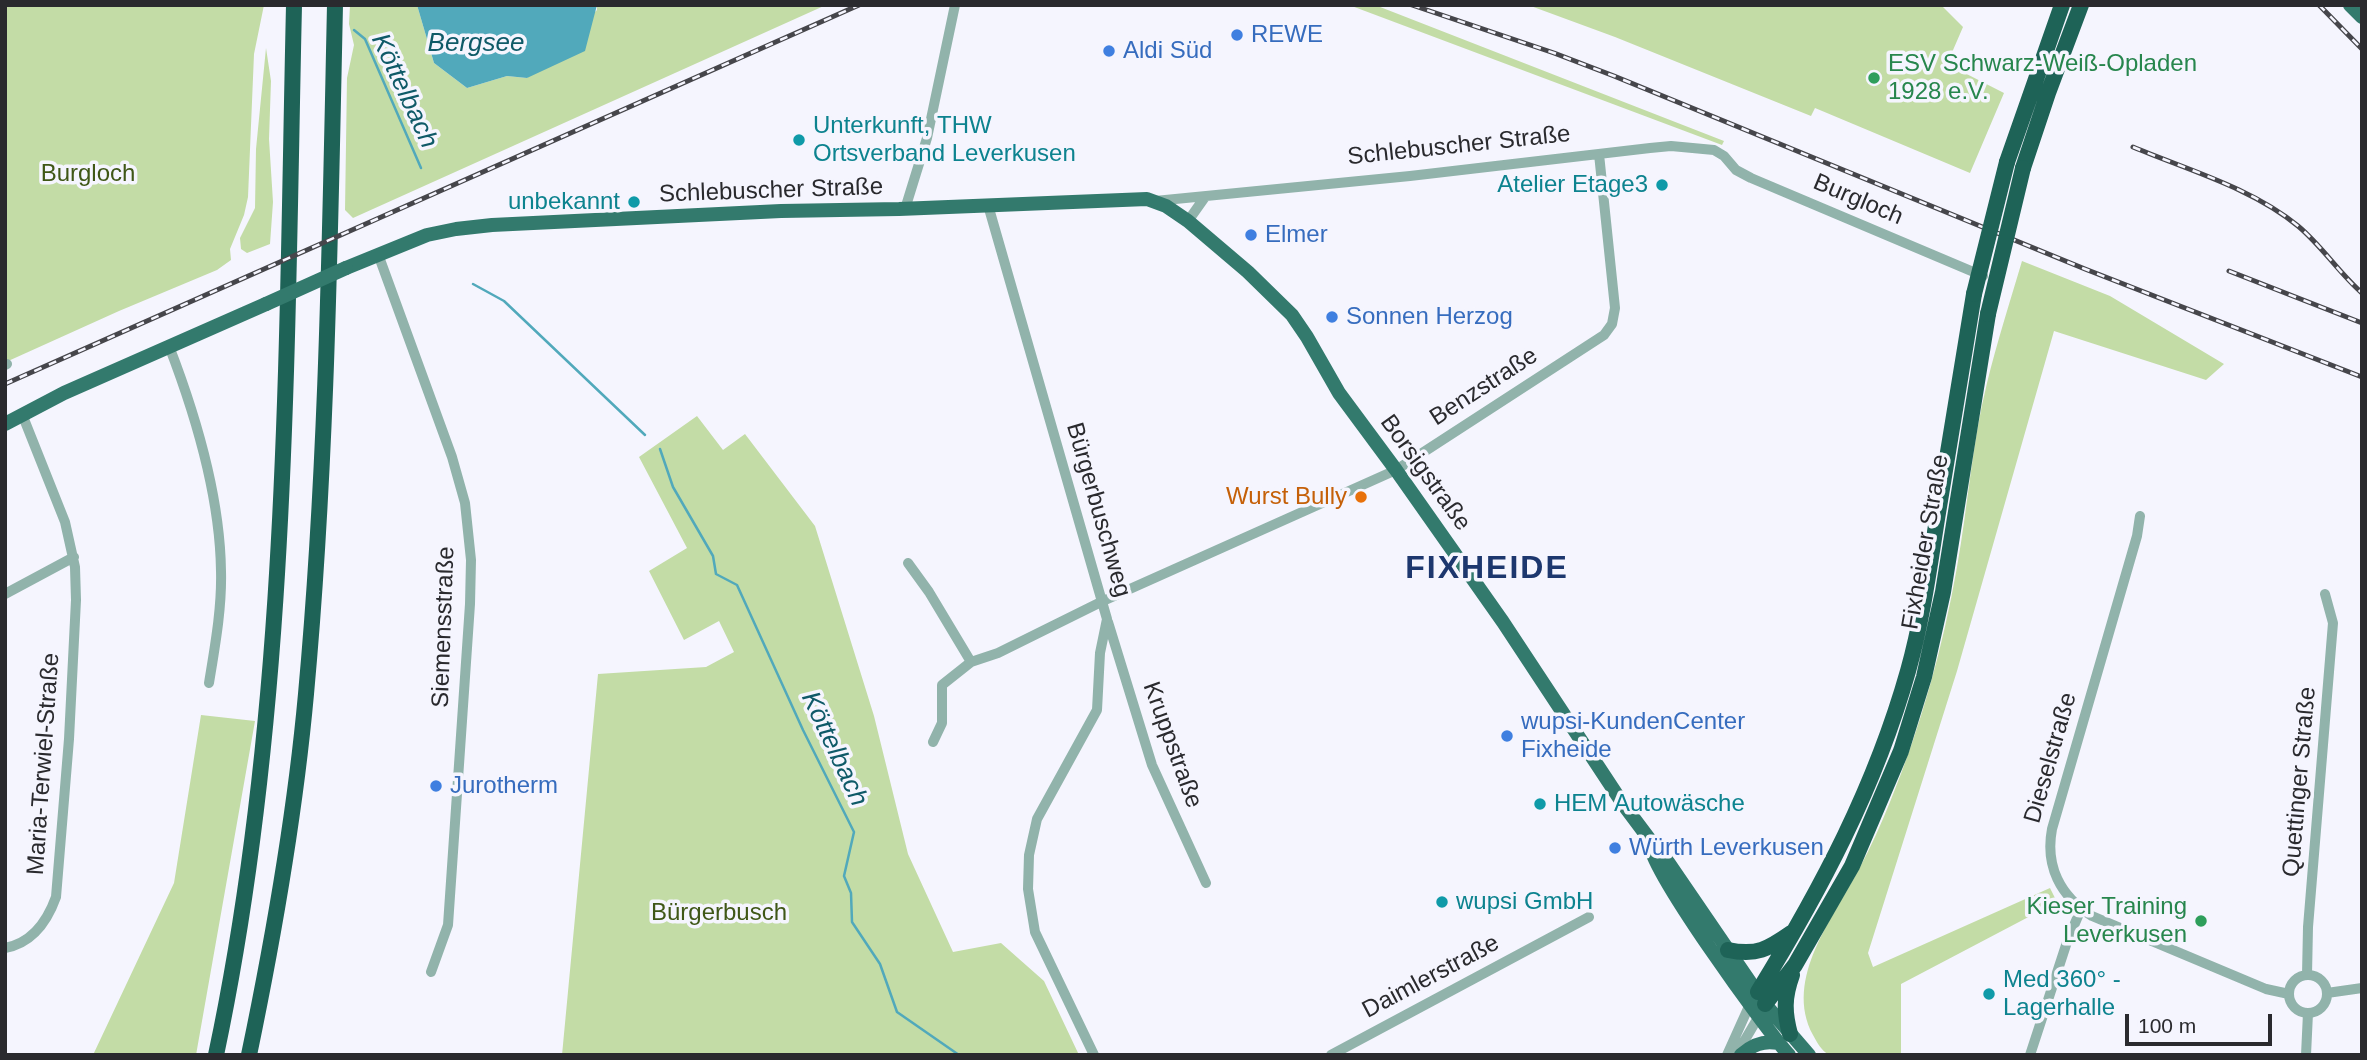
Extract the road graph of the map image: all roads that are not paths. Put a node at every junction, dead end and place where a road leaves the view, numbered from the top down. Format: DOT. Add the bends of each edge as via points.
graph roads {
  1 [pos="294,5"];
  2 [pos="335,5"];
  3 [pos="956,5"];
  4 [pos="2062,5"];
  5 [pos="2081,5"];
  6 [pos="2350,5"];
  7 [pos="2362,17"];
  8 [pos="1718,152"];
  9 [pos="1600,154"];
  10 [pos="1205,197"];
  11 [pos="1155,201"];
  12 [pos="988,205"];
  13 [pos="905,209"];
  14 [pos="1188,221"];
  15 [pos="378,254"];
  16 [pos="1989,279"];
  17 [pos="169,346"];
  18 [pos="22,414"];
  19 [pos="5,424"];
  20 [pos="1396,470"];
  21 [pos="2140,516"];
  22 [pos="74,557"];
  23 [pos="908,563"];
  24 [pos="5,594"];
  25 [pos="2325,594"];
  26 [pos="1103,601"];
  27 [pos="1107,619"];
  28 [pos="971,662"];
  29 [pos="209,683"];
  30 [pos="933,741"];
  31 [pos="1650,841"];
  32 [pos="1206,883"];
  33 [pos="2081,909"];
  34 [pos="1589,917"];
  35 [pos="1796,930"];
  36 [pos="5,948"];
  37 [pos="1728,950"];
  38 [pos="1795,965"];
  39 [pos="431,972"];
  40 [pos="2307,975"];
  41 [pos="2362,988"];
  42 [pos="2327,993"];
  43 [pos="2288,994"];
  44 [pos="1756,999"];
  45 [pos="2308,1013"];
  46 [pos="1784,1038"];
  47 [pos="216,1055"];
  48 [pos="250,1055"];
  49 [pos="1094,1055"];
  50 [pos="1331,1055"];
  51 [pos="1727,1055"];
  52 [pos="1738,1055"];
  53 [pos="1789,1055"];
  54 [pos="1809,1055"];
  55 [pos="2030,1055"];
  56 [pos="2306,1055"];
  1 -- 47 [label="highway" via="276,617 259,796"];
  2 -- 48 [label="highway" via="325,415 311,634 287,850"];
  3 -- 13 [label="street" via="927,138"];
  4 -- 35 [label="highway, Fixheider Straße, bridge" via="2007,162 1974,294 1909,668 1839,852"];
  5 -- 38 [label="highway, Fixheider Straße, bridge" via="2023,168 1988,314 1943,592 1924,677 1873,819 1846,877"];
  6 -- 7 [label="main road"];
  8 -- 9 [label="street, Schlebuscher Straße" via="1671,146"];
  8 -- 16 [label="street, Burgloch" via="1735,170 1751,178"];
  9 -- 10 [label="street, Schlebuscher Straße"];
  9 -- 20 [label="street, Benzstraße" via="1615,315 1609,328"];
  10 -- 11 [label="street, Schlebuscher Straße"];
  10 -- 14 [label="street"];
  11 -- 12 [label="main road, Schlebuscher Straße"];
  11 -- 14 [label="main road, Borsigstraße"];
  12 -- 13 [label="main road, Schlebuscher Straße"];
  12 -- 26 [label="street, Bürgerbuschweg"];
  13 -- 15 [label="main road, Schlebuscher Straße" via="492,225 427,235"];
  14 -- 20 [label="main road, Borsigstraße" via="1292,315 1339,393"];
  15 -- 17 [label="main road, Schlebuscher Straße, bridge"];
  15 -- 39 [label="street, Siemensstraße" via="452,457 465,503 471,560 448,925"];
  17 -- 18 [label="main road, Schlebuscher Straße"];
  17 -- 29 [label="street" via="201,445 218,537 220,601"];
  18 -- 19 [label="main road, Schlebuscher Straße"];
  18 -- 22 [label="street, Maria-Terwiel-Straße" via="65,522"];
  20 -- 26 [label="street, Benzstraße"];
  20 -- 31 [label="main road, Borsigstraße"];
  21 -- 33 [label="street, Dieselstraße" via="2049,842 2057,879"];
  22 -- 24 [label="street"];
  22 -- 36 [label="street, Maria-Terwiel-Straße" via="76,600 57,897 36,932"];
  23 -- 28 [label="street"];
  25 -- 40 [label="street, Quettinger Straße" via="2333,623"];
  26 -- 27 [label="street, Bürgerbuschweg"];
  26 -- 28 [label="street, Benzstraße"];
  27 -- 32 [label="street, Kruppstraße" via="1152,765"];
  27 -- 49 [label="street, Bürgerbuschweg" via="1097,710 1037,819 1028,878 1035,932"];
  28 -- 30 [label="street, Benzstraße" via="942,685 942,723"];
  31 -- 37 [label="main road"];
  31 -- 44 [label="main road" via="1663,877"];
  33 -- 43 [label="street, Dieselstraße" via="2266,989"];
  33 -- 55 [label="street"];
  34 -- 50 [label="street, Daimlerstraße"];
  35 -- 37 [label="highway" via="1762,951"];
  35 -- 44 [label="highway, Fixheider Straße"];
  37 -- 44 [label="main road"];
  38 -- 44 [label="highway, Fixheider Straße"];
  38 -- 46 [label="highway" via="1785,1000"];
  40 -- 42 [label="street" via="2323,982"];
  40 -- 43 [label="street" via="2292,983"];
  41 -- 42 [label="street"];
  42 -- 45 [label="street" via="2319,1010"];
  43 -- 45 [label="street" via="2294,1007"];
  44 -- 46 [label="main road"];
  44 -- 51 [label="street, Fixheider Straße"];
  44 -- 52 [label="street, Fixheider Straße"];
  45 -- 56 [label="street"];
  46 -- 52 [label="main road" via="1760,1043"];
  46 -- 53 [label="main road"];
  46 -- 54 [label="main road"];
}
